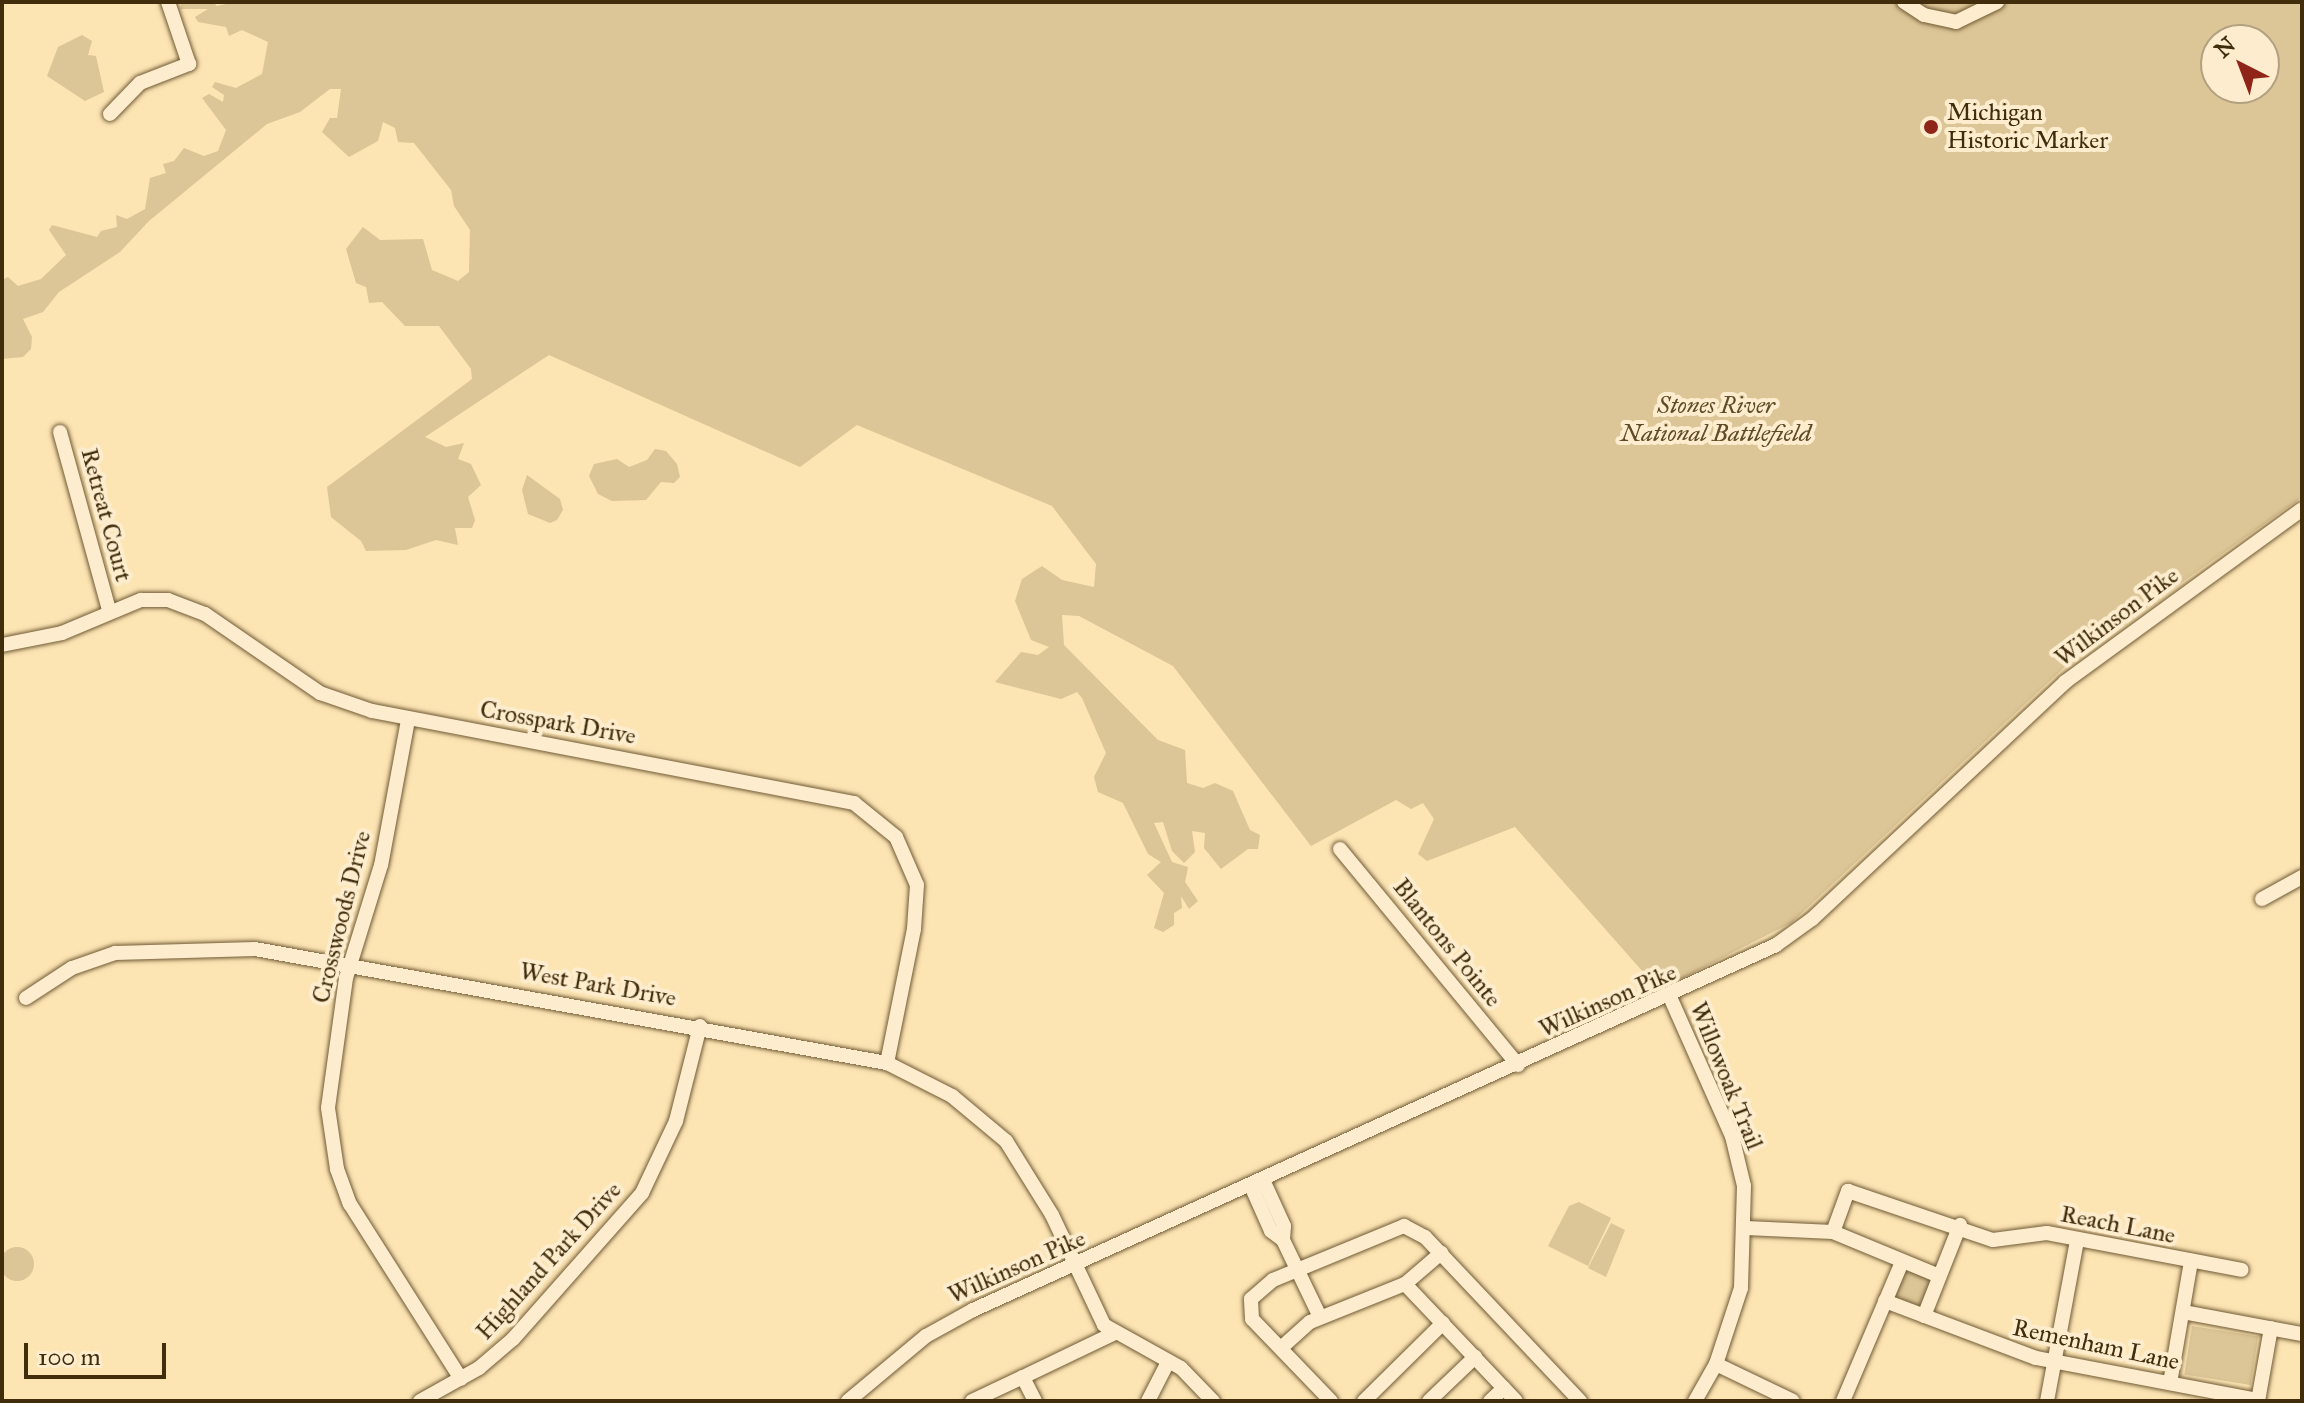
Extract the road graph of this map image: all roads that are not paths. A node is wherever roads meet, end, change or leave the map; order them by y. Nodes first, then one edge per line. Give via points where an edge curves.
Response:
1 (168, 2) edge
2 (1904, 2) edge
3 (1997, 2) edge
4 (110, 114) dead end
5 (60, 432) dead end
6 (2302, 509) edge
7 (109, 610) junction
8 (2, 645) edge
9 (408, 720) junction
10 (1340, 849) dead end
11 (2302, 877) edge
12 (2262, 899) dead end
13 (349, 963) junction
14 (1670, 997) junction
15 (26, 998) dead end
16 (700, 1026) junction
17 (887, 1063) junction
18 (1518, 1065) junction
19 (1257, 1183) junction
20 (1960, 1225) junction
21 (1746, 1228) junction
22 (1833, 1232) junction
23 (2077, 1240) junction
24 (1441, 1253) junction
25 (2191, 1261) junction
26 (1902, 1262) junction
27 (1074, 1266) junction
28 (2242, 1270) dead end
29 (1298, 1271) junction
30 (1939, 1276) junction
31 (1405, 1284) junction
32 (1885, 1301) junction
33 (2183, 1312) junction
34 (1924, 1316) junction
35 (1320, 1317) junction
36 (1443, 1323) junction
37 (2271, 1328) junction
38 (1115, 1333) junction
39 (2302, 1334) edge
40 (1281, 1348) junction
41 (1475, 1357) junction
42 (1168, 1362) junction
43 (2055, 1362) junction
44 (1716, 1364) junction
45 (1023, 1377) junction
46 (461, 1379) junction
47 (2170, 1383) junction
48 (1504, 1388) junction
49 (2258, 1400) edge
50 (420, 1401) edge
51 (848, 1401) edge
52 (972, 1401) edge
53 (1035, 1401) edge
54 (1148, 1401) edge
55 (1213, 1401) edge
56 (1331, 1401) edge
57 (1364, 1401) edge
58 (1429, 1401) edge
59 (1490, 1401) edge
60 (1516, 1401) edge
61 (1580, 1401) edge
62 (1695, 1401) edge
63 (1793, 1401) edge
64 (1843, 1401) edge
65 (2047, 1401) edge

1 - 4 street via 189,64 140,83
2 - 3 street via 1924,15 1956,22
5 - 7 street, Retreat Court
6 - 14 street, Wilkinson Pike via 2065,682 1801,928 1762,954
7 - 8 street, Crosspark Drive via 62,633
7 - 9 street, Crosspark Drive via 141,600 189,606 320,693
9 - 13 street, Crosswoods Drive via 381,865
9 - 17 street, Crosspark Drive via 842,798 876,816 902,846 917,885 914,929
10 - 18 street, Blantons Pointe
11 - 12 street
13 - 15 street, West Park Drive via 255,949 125,952 72,968
13 - 16 street, West Park Drive
13 - 46 street, Crosswoods Drive via 328,1108 337,1169 367,1236
14 - 18 street, Wilkinson Pike
14 - 21 street, Willowoak Trail via 1732,1136 1744,1186
16 - 17 street, West Park Drive
16 - 46 street, Highland Park Drive via 676,1121 642,1193 525,1327
17 - 27 street, West Park Drive via 952,1096 1006,1141 1037,1187
18 - 19 street, Wilkinson Pike
19 - 27 street, Wilkinson Pike
19 - 29 street via 1284,1226 1283,1240
20 - 22 street, Reach Lane via 1913,1215 1848,1191
20 - 23 street, Reach Lane via 1993,1240 2036,1232
20 - 30 street
21 - 22 street
21 - 44 street, Willowoak Trail via 1741,1288
22 - 26 street
23 - 25 street, Reach Lane
23 - 43 street
24 - 29 street via 1417,1230 1404,1226
24 - 31 street
24 - 61 street
25 - 28 street, Reach Lane
25 - 33 street
26 - 30 street
26 - 32 street
27 - 38 street, West Park Drive via 1104,1325
27 - 51 street, Wilkinson Pike via 939,1328
29 - 35 street
29 - 40 street via 1264,1285 1249,1306 1252,1319
30 - 34 street
31 - 35 street
31 - 36 street
32 - 34 street, Remenham Lane
32 - 64 street
33 - 37 street
33 - 47 street
34 - 43 street, Remenham Lane via 1996,1346
35 - 40 street
36 - 41 street
36 - 57 street
37 - 39 street
37 - 49 street
38 - 42 street
38 - 45 street
40 - 56 street
41 - 48 street
41 - 58 street
42 - 54 street
42 - 55 street
43 - 47 street, Remenham Lane
43 - 65 street
44 - 62 street, Willowoak Trail
44 - 63 street
45 - 52 street
45 - 53 street
46 - 50 street, Highland Park Drive
47 - 49 street, Remenham Lane
48 - 59 street
48 - 60 street

